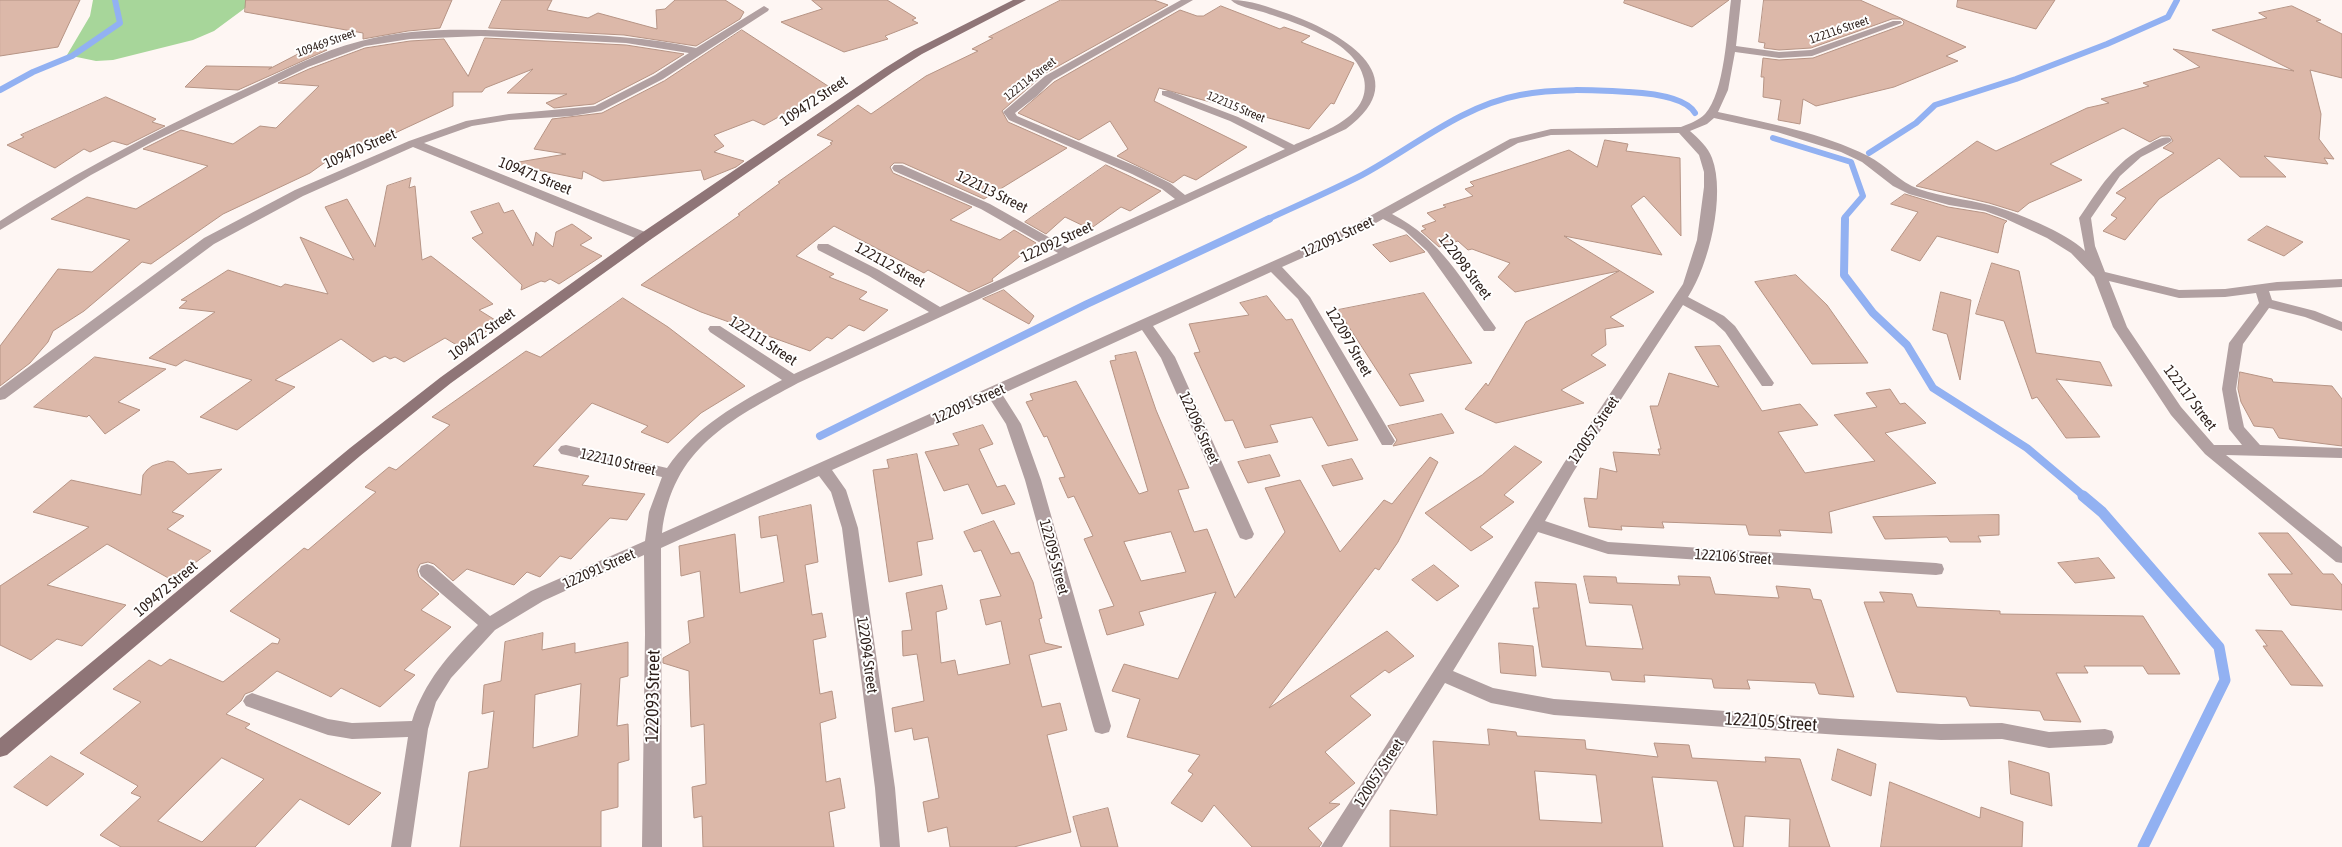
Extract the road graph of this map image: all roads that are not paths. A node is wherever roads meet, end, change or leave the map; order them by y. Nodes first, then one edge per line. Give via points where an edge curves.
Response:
1 (1021, 0) edge
2 (1188, 0) edge
3 (1236, 0) edge
4 (1736, 0) edge
5 (764, 9) dead end
6 (1896, 23) dead end
7 (1730, 48) junction
8 (698, 52) junction
9 (1166, 94) dead end
10 (1712, 114) junction
11 (1682, 130) junction
12 (2166, 140) dead end
13 (413, 143) junction
14 (1294, 149) junction
15 (898, 168) dead end
16 (1185, 201) junction
17 (1385, 215) junction
18 (0, 226) edge
19 (645, 237) junction
20 (823, 247) dead end
21 (1069, 254) junction
22 (1274, 267) junction
23 (2099, 274) junction
24 (2342, 283) edge
25 (2261, 288) junction
26 (1682, 299) junction
27 (2266, 303) junction
28 (941, 313) junction
29 (1145, 325) junction
30 (2342, 327) edge
31 (1489, 328) dead end
32 (715, 329) dead end
33 (793, 380) junction
34 (1767, 383) dead end
35 (994, 393) junction
36 (0, 395) edge
37 (1387, 441) dead end
38 (566, 450) dead end
39 (2210, 450) junction
40 (2256, 450) junction
41 (2342, 453) edge
42 (823, 470) junction
43 (671, 474) junction
44 (1534, 524) junction
45 (1246, 534) dead end
46 (652, 545) junction
47 (2342, 557) edge
48 (1936, 569) dead end
49 (427, 571) dead end
50 (489, 625) junction
51 (1442, 674) junction
52 (252, 701) dead end
53 (1102, 726) dead end
54 (419, 729) junction
55 (2105, 737) dead end
56 (0, 749) edge
57 (401, 847) edge
58 (652, 847) edge
59 (890, 847) edge
60 (1331, 847) edge

1 - 19 street, 109472 Street via 888,70
2 - 16 street, 122114 Street via 1049,78 1009,112 1013,118 1166,186
3 - 14 street, 122092 Street via 1318,29 1342,42 1361,58 1370,74 1370,92 1364,109 1342,127
4 - 7 street
5 - 8 street, 109470 Street
6 - 7 street, 122116 Street via 1812,54 1779,55
7 - 10 street via 1721,98
8 - 13 street, 109470 Street via 628,95 597,108 470,122
8 - 18 street, 109469 Street via 628,39 515,34 462,33 365,43 290,71 139,144
9 - 14 street, 122115 Street via 1234,119
10 - 11 street
10 - 23 street via 1780,129 1845,150 1866,159 1896,183 1913,191 2008,215 2076,250
11 - 17 street, 122091 Street via 1588,130 1533,134 1501,148
11 - 26 street, 120057 Street via 1707,157 1710,170 1698,266
12 - 23 street, 122117 Street via 2137,155 2116,173 2085,218 2089,246
13 - 19 street, 109471 Street
13 - 36 street, 109470 Street via 299,194 209,241
14 - 16 street, 122092 Street
15 - 21 street, 122113 Street via 1016,222
16 - 21 street, 122092 Street
17 - 22 street, 122091 Street
17 - 31 street, 122098 Street via 1408,227 1432,248
19 - 56 street, 109472 Street via 393,422
20 - 28 street, 122112 Street
21 - 28 street, 122092 Street
22 - 29 street, 122091 Street
22 - 37 street, 122097 Street via 1304,297
23 - 25 street via 2179,294
23 - 39 street, 122117 Street via 2120,327 2176,411
24 - 25 street
25 - 27 street
26 - 34 street via 1719,319 1730,329
26 - 44 street, 120057 Street
27 - 30 street via 2310,314
27 - 40 street via 2236,343 2228,389 2237,429
28 - 33 street, 122092 Street
29 - 35 street, 122091 Street
29 - 45 street, 122096 Street via 1168,357
32 - 33 street, 122111 Street
33 - 43 street, 122092 Street via 702,437
35 - 42 street, 122091 Street
35 - 53 street, 122095 Street via 1013,424 1033,480
38 - 43 street, 122110 Street
39 - 40 street, 122117 Street
39 - 47 street
40 - 41 street, 122117 Street
42 - 46 street, 122091 Street
42 - 59 street, 122094 Street via 838,490 850,528
43 - 46 street, 122092 Street via 658,508
44 - 48 street, 122106 Street via 1608,548
44 - 51 street, 120057 Street
46 - 50 street, 122091 Street via 537,596
46 - 58 street, 122093 Street
49 - 50 street
50 - 54 street, 122091 Street via 445,673 428,700
51 - 55 street, 122105 Street via 1491,695 1554,707 1941,732 1993,730 2049,740
51 - 60 street, 120057 Street
52 - 54 street via 328,727 352,731
54 - 57 street, 122091 Street

